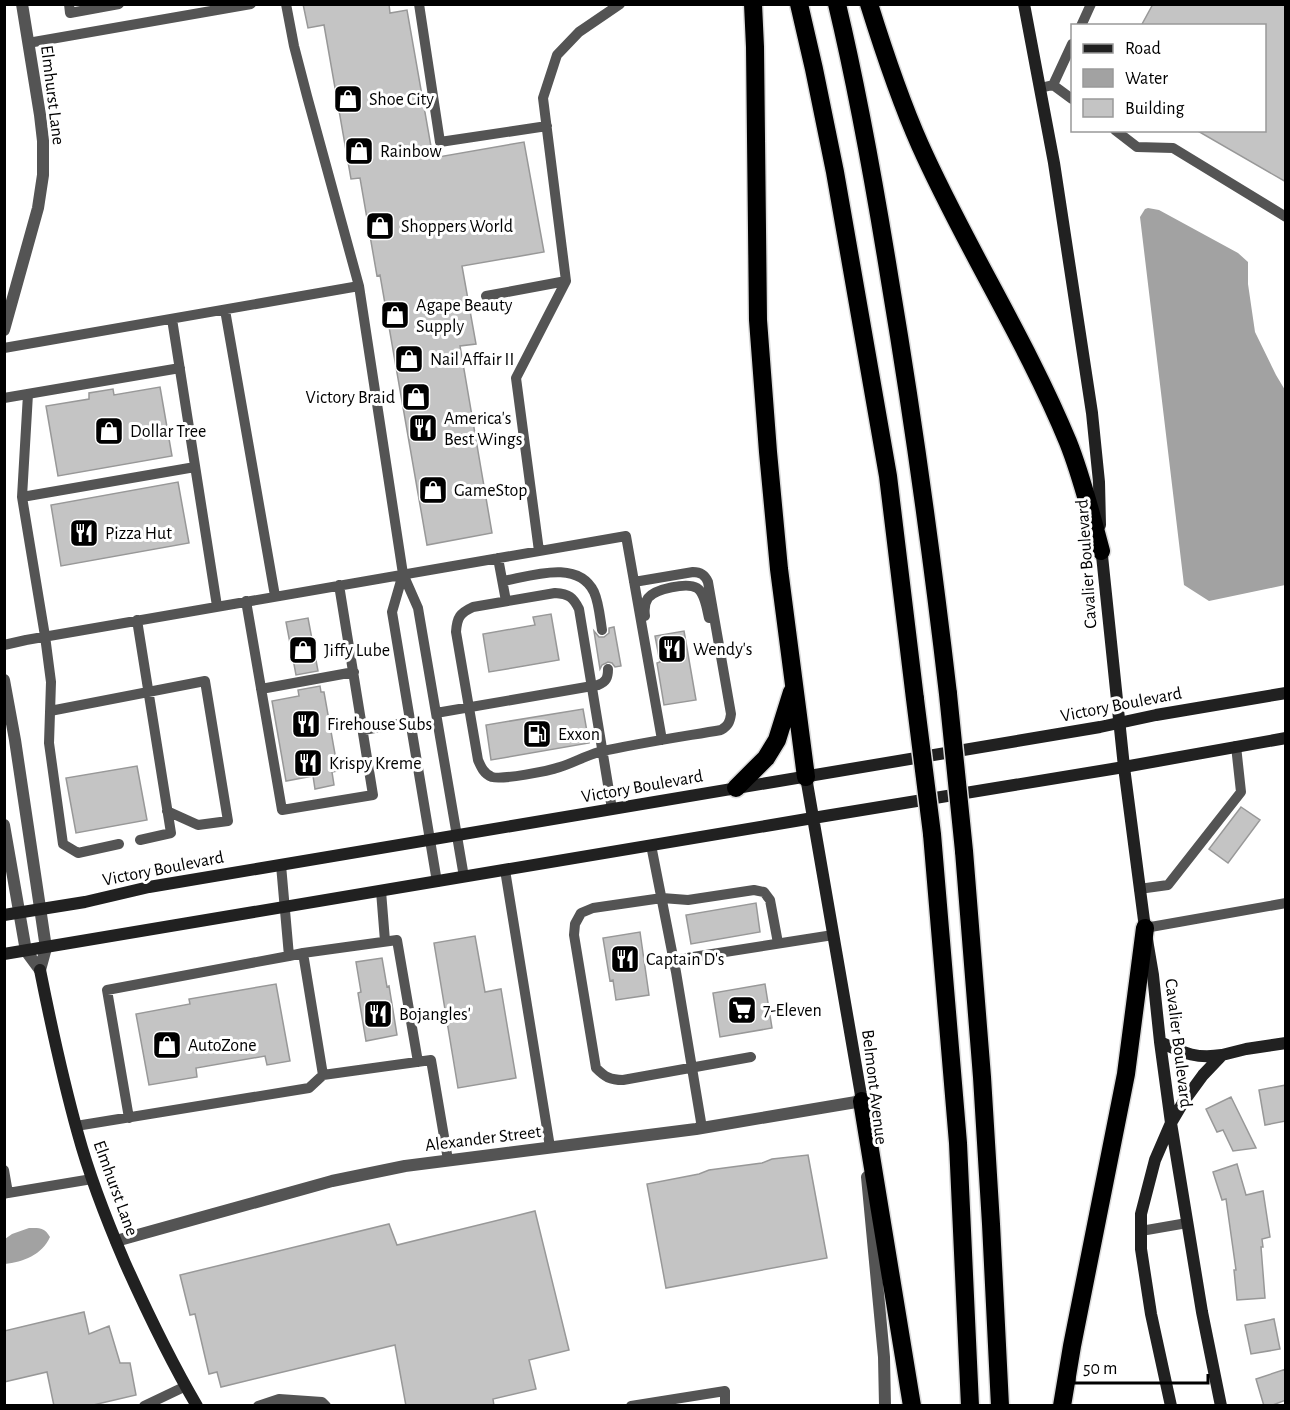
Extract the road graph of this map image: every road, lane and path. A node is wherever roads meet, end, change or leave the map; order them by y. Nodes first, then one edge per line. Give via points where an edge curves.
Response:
1 (21, 4) edge
2 (119, 4) edge
3 (251, 4) edge
4 (286, 4) edge
5 (419, 4) edge
6 (620, 4) edge
7 (753, 4) edge
8 (800, 4) edge
9 (837, 4) edge
10 (869, 4) edge
11 (1023, 4) edge
12 (1091, 4) edge
13 (70, 9) edge
14 (1082, 24) edge
15 (28, 43) junction
16 (1071, 46) edge
17 (1053, 85) junction
18 (1040, 88) junction
19 (1071, 98) edge
20 (547, 126) junction
21 (1118, 132) edge
22 (1286, 217) edge
23 (566, 281) junction
24 (359, 286) junction
25 (486, 296) dead end
26 (225, 310) junction
27 (7, 311) edge
28 (172, 319) junction
29 (4, 330) edge
30 (4, 348) edge
31 (180, 368) junction
32 (28, 394) junction
33 (4, 398) edge
34 (195, 468) junction
35 (22, 497) junction
36 (539, 551) junction
37 (1101, 551) junction
38 (498, 558) junction
39 (403, 574) junction
40 (502, 581) junction
41 (634, 582) junction
42 (339, 585) junction
43 (275, 596) junction
44 (507, 601) junction
45 (246, 602) junction
46 (217, 606) junction
47 (137, 620) junction
48 (602, 630) dead end
49 (45, 636) junction
50 (4, 645) edge
51 (721, 653) junction
52 (608, 669) dead end
53 (354, 672) junction
54 (4, 680) edge
55 (794, 684) junction
56 (592, 686) junction
57 (261, 689) junction
58 (148, 691) junction
59 (1286, 693) edge
60 (655, 702) junction
61 (469, 707) junction
62 (50, 711) junction
63 (436, 713) junction
64 (410, 722) junction
65 (1119, 723) junction
66 (363, 730) junction
67 (1286, 738) edge
68 (662, 740) junction
69 (1236, 746) junction
70 (602, 752) junction
71 (1124, 767) junction
72 (806, 777) junction
73 (736, 788) junction
74 (612, 809) junction
75 (167, 811) junction
76 (813, 818) junction
77 (4, 825) edge
78 (458, 835) junction
79 (140, 840) dead end
80 (430, 840) junction
81 (119, 844) dead end
82 (651, 845) junction
83 (281, 865) junction
84 (505, 870) junction
85 (464, 877) junction
86 (437, 882) junction
87 (1139, 889) junction
88 (381, 891) junction
89 (662, 898) junction
90 (1286, 903) edge
91 (284, 907) junction
92 (39, 910) junction
93 (20, 912) junction
94 (4, 915) edge
95 (1145, 928) junction
96 (833, 934) junction
97 (385, 941) junction
98 (778, 943) junction
99 (46, 948) junction
100 (26, 951) junction
101 (303, 953) junction
102 (4, 954) edge
103 (289, 956) junction
104 (674, 960) junction
105 (40, 970) junction
106 (1160, 1042) junction
107 (1286, 1043) edge
108 (1222, 1055) junction
109 (751, 1057) dead end
110 (418, 1062) junction
111 (692, 1067) junction
112 (322, 1075) junction
113 (862, 1101) junction
114 (129, 1118) junction
115 (1171, 1123) junction
116 (76, 1126) junction
117 (702, 1128) junction
118 (550, 1147) junction
119 (448, 1160) junction
120 (4, 1170) edge
121 (92, 1179) junction
122 (6, 1194) edge
123 (1187, 1223) junction
124 (1141, 1231) junction
125 (116, 1241) junction
126 (186, 1386) junction
127 (144, 1406) edge
128 (197, 1406) edge
129 (258, 1406) edge
130 (326, 1406) edge
131 (631, 1406) edge
132 (725, 1406) edge
133 (885, 1406) edge
134 (912, 1406) edge
135 (970, 1406) edge
136 (1000, 1406) edge
137 (1062, 1406) edge
138 (1171, 1406) edge
139 (1221, 1406) edge

1 - 15 street, Elmhurst Lane
2 - 13 lane
3 - 15 lane
4 - 24 lane
5 - 20 lane via 440,142
6 - 20 lane via 579,32 557,55 543,98
7 - 55 highway via 758,320 779,569
8 - 135 highway, bridge via 835,172 888,476 933,834 958,1143
9 - 136 highway, bridge via 876,199 911,406 939,615 964,851 982,1077
10 - 37 highway via 894,82 920,145 1068,444
11 - 18 main road, Cavalier Boulevard
12 - 14 lane
15 - 27 street, Elmhurst Lane via 43,141 43,175 38,208
16 - 17 lane
17 - 18 lane
17 - 19 lane
18 - 37 main road, Cavalier Boulevard via 1092,413
20 - 23 lane
21 - 22 lane via 1137,147 1173,148
23 - 25 lane
23 - 36 lane via 516,378
24 - 26 lane
24 - 39 lane
26 - 28 lane
26 - 43 lane
27 - 29 street, Elmhurst Lane
28 - 30 lane
28 - 31 lane
31 - 32 lane
31 - 34 lane
32 - 33 lane
32 - 35 lane
34 - 35 lane
34 - 46 lane
35 - 49 lane
36 - 38 lane
36 - 41 lane via 626,536
37 - 65 main road, Cavalier Boulevard
38 - 39 lane
38 - 40 lane
39 - 42 lane
39 - 63 lane via 418,608
39 - 64 lane via 392,612
40 - 44 lane
40 - 48 lane via 554,572 577,575 594,591
41 - 51 lane via 693,572 706,576
41 - 60 lane
42 - 43 lane
42 - 53 lane
43 - 45 lane
44 - 56 lane via 555,593 575,600
44 - 61 lane via 473,607 457,621
45 - 46 lane
45 - 57 lane
46 - 47 lane
47 - 49 lane
47 - 58 lane
49 - 50 lane
49 - 62 lane
51 - 60 lane via 696,587 685,585 656,591 644,607 658,688
51 - 68 lane via 731,714 726,727
52 - 56 lane via 604,682
53 - 57 lane
53 - 66 lane
54 - 92 street, Elmhurst Lane
55 - 72 highway
55 - 73 highway via 777,740 766,758
56 - 61 lane
56 - 70 lane
57 - 66 lane via 282,810 373,795
58 - 62 lane
58 - 75 lane
58 - 75 lane via 205,681 228,821 198,825
59 - 65 main road, Victory Boulevard
60 - 68 lane
61 - 63 lane
61 - 70 lane via 478,760 491,777 559,768
62 - 81 lane via 49,743 63,844 78,853
63 - 78 lane
64 - 66 lane
64 - 80 lane
65 - 71 main road, Cavalier Boulevard
65 - 72 main road, Victory Boulevard
67 - 69 main road
68 - 70 lane
69 - 71 main road
69 - 87 lane via 1241,792 1168,885
70 - 74 lane
71 - 76 main road
71 - 87 main road, Cavalier Boulevard
72 - 73 main road, Victory Boulevard
72 - 76 main road, Belmont Avenue
73 - 74 main road, Victory Boulevard
74 - 78 main road, Victory Boulevard
75 - 79 lane via 171,833
76 - 82 main road
76 - 96 main road, Belmont Avenue
77 - 93 street, Elmhurst Lane
78 - 80 main road, Victory Boulevard
78 - 85 lane
80 - 83 main road, Victory Boulevard
80 - 86 lane
82 - 84 main road
82 - 89 lane
83 - 91 lane
83 - 92 main road, Victory Boulevard
84 - 85 main road
84 - 118 lane
85 - 86 main road
86 - 88 main road
87 - 95 main road, Cavalier Boulevard
88 - 91 main road
88 - 97 lane
89 - 98 lane via 688,900 754,890 764,892 770,900
89 - 104 lane
89 - 111 lane via 593,908 580,913 575,924 596,1068 611,1080 623,1080
90 - 95 lane
91 - 99 main road
91 - 103 lane
92 - 93 main road, Victory Boulevard
92 - 99 street, Elmhurst Lane
93 - 94 main road, Victory Boulevard
93 - 100 street, Elmhurst Lane
95 - 106 main road, Cavalier Boulevard
95 - 137 highway via 1126,1074
96 - 98 lane
96 - 113 main road, Belmont Avenue
97 - 101 lane
97 - 110 lane via 397,939
98 - 104 lane
99 - 100 main road
99 - 105 street, Elmhurst Lane
100 - 102 main road
100 - 105 street, Elmhurst Lane
101 - 103 lane
101 - 112 lane
103 - 114 lane via 107,990
104 - 111 lane
105 - 116 main road, Elmhurst Lane
106 - 108 main road via 1187,1054
106 - 115 main road, Cavalier Boulevard
107 - 108 main road
108 - 115 main road via 1203,1075
109 - 111 lane
110 - 112 lane
110 - 119 lane via 431,1060
111 - 117 lane
112 - 114 lane via 309,1088
113 - 117 street, Alexander Street
113 - 133 street, Belmont Avenue
113 - 134 highway
114 - 116 lane
115 - 123 main road, Cavalier Boulevard
115 - 124 main road, Cavalier Boulevard via 1155,1160
116 - 121 main road, Elmhurst Lane
117 - 118 street, Alexander Street
118 - 119 street, Alexander Street
119 - 125 street, Alexander Street via 332,1181
120 - 122 lane
121 - 122 lane
121 - 125 main road, Elmhurst Lane
123 - 124 lane
123 - 139 main road, Cavalier Boulevard
124 - 138 main road, Cavalier Boulevard via 1140,1249 1151,1314
125 - 126 main road, Elmhurst Lane
126 - 127 lane
126 - 128 main road, Elmhurst Lane
129 - 130 lane via 279,1399 321,1402
131 - 132 lane via 725,1391

